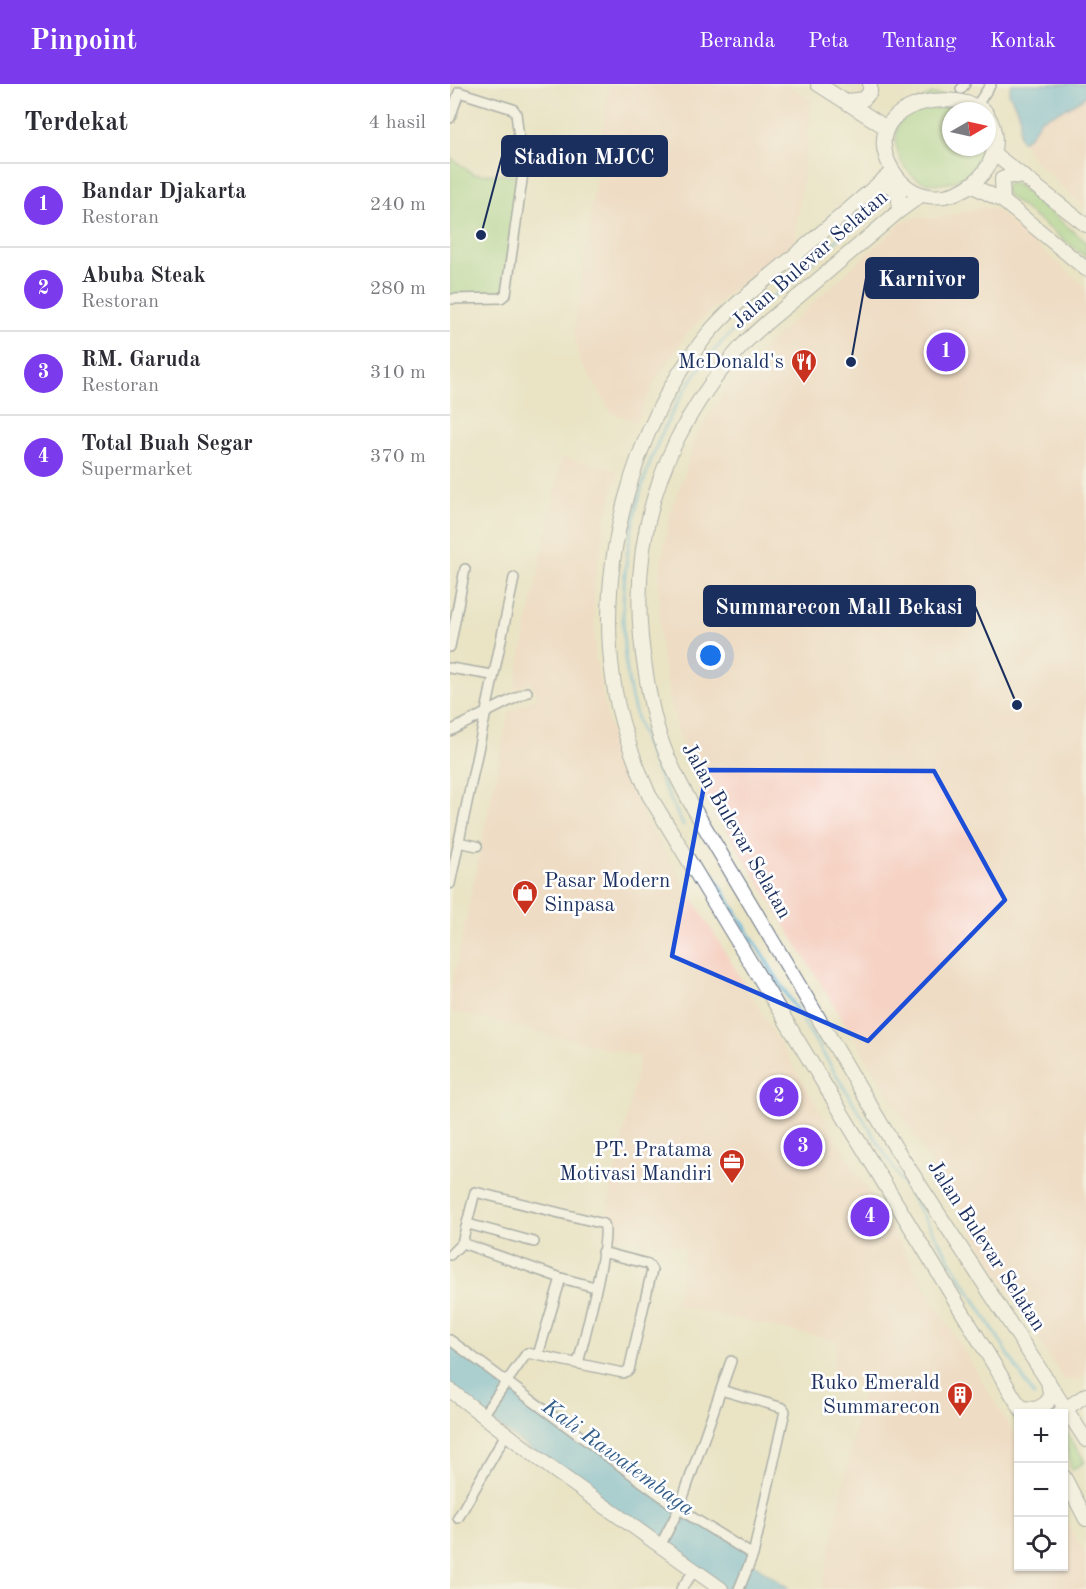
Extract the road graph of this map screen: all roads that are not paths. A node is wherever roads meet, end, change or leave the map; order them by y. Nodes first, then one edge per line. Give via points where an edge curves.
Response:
1 (818, 84) edge
2 (870, 84) edge
3 (991, 84) edge
4 (958, 87) edge
5 (916, 90) dead end
6 (848, 101) junction
7 (976, 102) edge
8 (986, 102) edge
9 (450, 118) edge
10 (885, 127) junction
11 (996, 155) edge
12 (992, 156) edge
13 (893, 171) junction
14 (1025, 177) junction
15 (971, 185) junction
16 (876, 186) junction
17 (921, 195) junction
18 (1003, 201) junction
19 (899, 211) junction
20 (1086, 225) edge
21 (1086, 269) edge
22 (450, 299) edge
23 (465, 569) dead end
24 (514, 578) dead end
25 (450, 647) edge
26 (450, 668) edge
27 (492, 675) junction
28 (527, 692) dead end
29 (483, 714) junction
30 (450, 731) edge
31 (456, 842) edge
32 (477, 846) dead end
33 (450, 884) edge
34 (468, 1224) junction
35 (534, 1242) dead end
36 (462, 1243) junction
37 (602, 1252) junction
38 (450, 1255) edge
39 (561, 1278) junction
40 (595, 1287) junction
41 (450, 1341) edge
42 (538, 1355) junction
43 (731, 1360) dead end
44 (578, 1364) junction
45 (1047, 1378) junction
46 (504, 1386) junction
47 (721, 1390) junction
48 (450, 1392) edge
49 (1083, 1397) edge
50 (1015, 1400) junction
51 (1021, 1409) edge
52 (1062, 1409) edge
53 (1064, 1409) edge
54 (485, 1412) junction
55 (1068, 1417) edge
56 (1086, 1422) edge
57 (506, 1434) junction
58 (1085, 1437) edge
59 (1068, 1485) edge
60 (677, 1513) junction
61 (458, 1518) dead end
62 (1086, 1519) edge
63 (662, 1542) junction
64 (752, 1559) junction
65 (694, 1570) junction
66 (681, 1589) edge
67 (721, 1589) edge
68 (739, 1589) edge

1 - 6 main road
2 - 6 main road via 864,99
3 - 8 street
4 - 7 main road
5 - 10 main road via 899,102
6 - 10 main road
9 - 22 street via 459,92 513,109 523,173 506,294 501,298
10 - 13 main road via 885,150
11 - 14 main road
12 - 15 main road via 985,171
13 - 16 main road, Jalan Bulevar Selatan
13 - 17 main road
14 - 18 main road via 1002,180
14 - 20 main road
15 - 17 main road via 948,196
15 - 18 main road
16 - 19 main road via 890,185 899,195
16 - 50 main road, Jalan Bulevar Selatan via 707,335 659,414 638,462 617,534 609,600 613,680 628,740 649,795
17 - 19 main road, Jalan Bulevar Selatan
18 - 21 main road
19 - 45 main road, Jalan Bulevar Selatan via 743,345 690,414 667,460 650,508 639,563 640,641 653,715 665,752 694,809 895,1147
23 - 25 street
24 - 27 street
26 - 27 street
27 - 29 street
28 - 29 street
29 - 30 street
29 - 31 street
31 - 32 street
31 - 33 street
34 - 35 street
34 - 36 street
34 - 37 street via 475,1192 604,1224
36 - 38 street
36 - 39 street
37 - 40 street
37 - 44 street via 648,1264 652,1270 629,1370 623,1373
39 - 40 street
39 - 42 street
40 - 44 street
41 - 46 street
42 - 44 street
42 - 46 street via 525,1354
43 - 47 street
45 - 50 main road via 1047,1403 1030,1410
45 - 52 main road, Jalan Bulevar Selatan
46 - 54 street
46 - 60 street
47 - 60 street
47 - 64 street via 785,1411
48 - 54 main road
49 - 53 main road
49 - 56 main road via 1081,1415
50 - 51 main road, Jalan Bulevar Selatan
54 - 57 main road
55 - 58 main road, Jalan Bulevar Selatan
57 - 61 street
57 - 63 main road
59 - 62 main road
60 - 63 street
60 - 64 street
63 - 65 main road
64 - 68 street
65 - 66 street
65 - 67 main road

